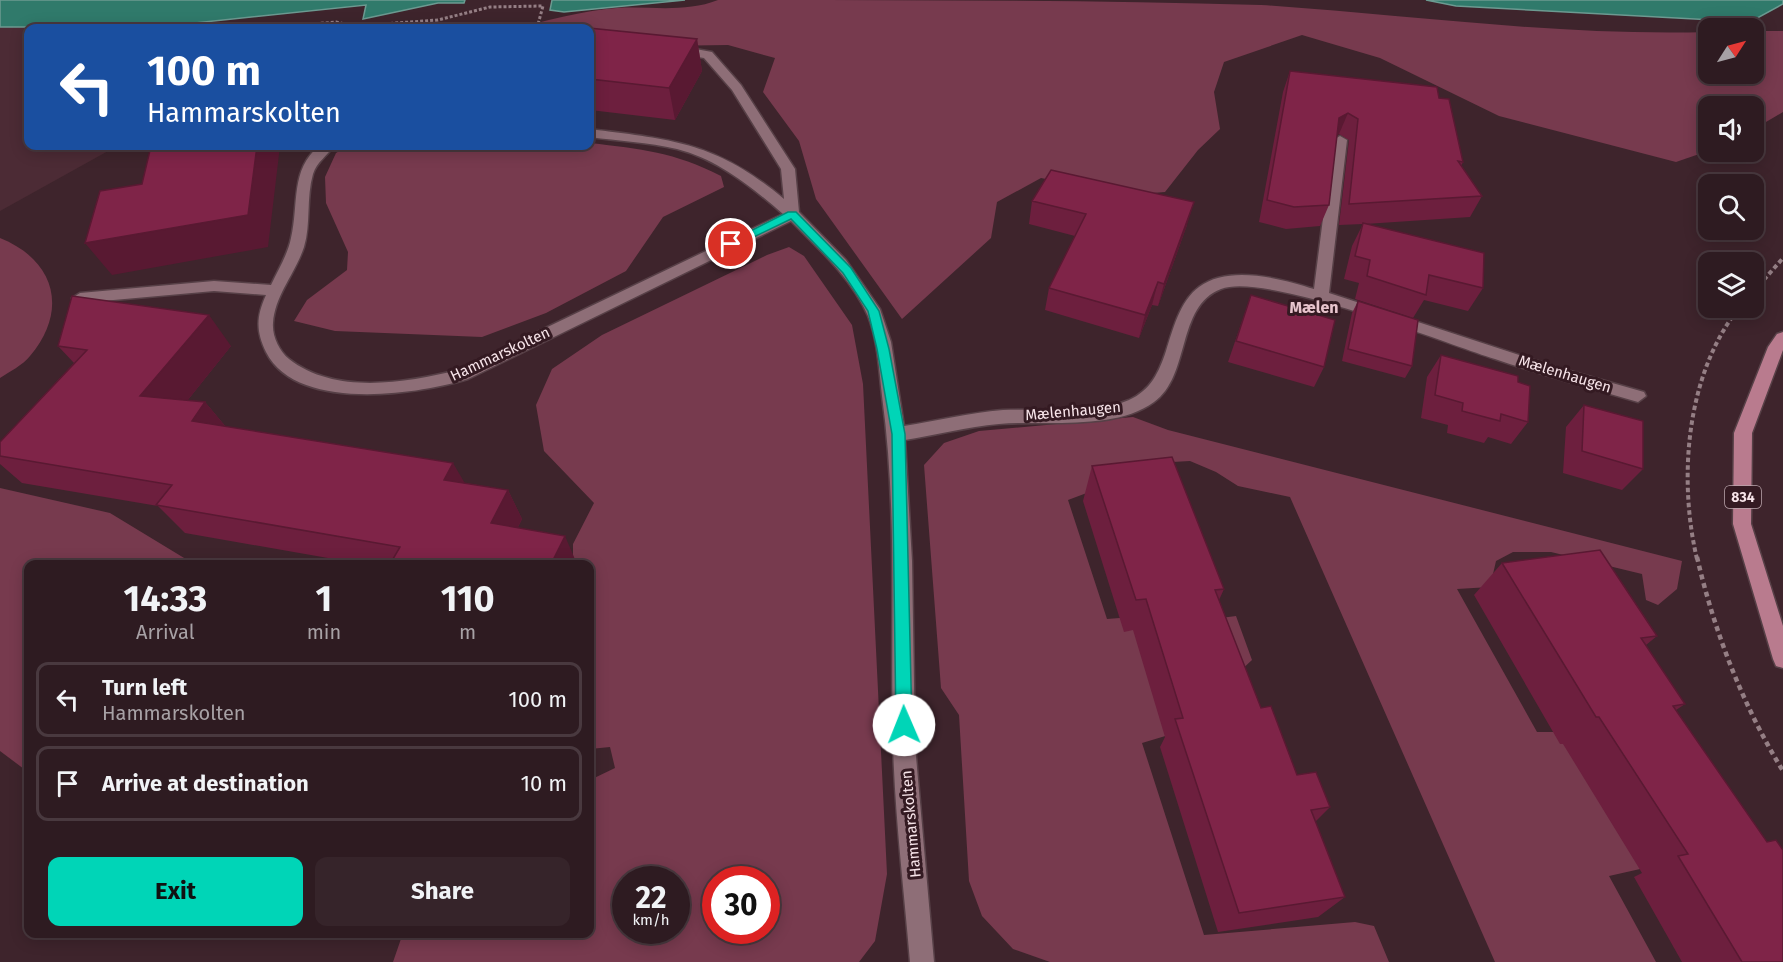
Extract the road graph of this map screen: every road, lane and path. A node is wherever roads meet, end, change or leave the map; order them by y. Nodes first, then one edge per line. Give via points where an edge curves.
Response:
1 (313, 24) edge
2 (345, 24) edge
3 (382, 24) edge
4 (538, 24) edge
5 (690, 51) edge
6 (594, 134) edge
7 (1340, 140) edge
8 (320, 150) edge
9 (792, 214) junction
10 (1783, 258) edge
11 (1764, 280) edge
12 (277, 291) junction
13 (1321, 296) junction
14 (80, 298) edge
15 (1783, 338) edge
16 (1638, 396) dead end
17 (898, 434) junction
18 (1783, 660) edge
19 (922, 962) edge

1 - 2 path
3 - 4 path via 438,20 490,6 543,6
5 - 9 street via 708,56 738,88 788,169
6 - 9 street, Hammarskolten via 694,150 725,163
7 - 13 street
8 - 12 street, Hammarskolten via 304,175 299,239
9 - 12 street, Hammarskolten via 462,375 427,385 350,387 319,383 293,372 278,357 266,335 267,311
9 - 17 street, Hammarskolten via 847,270 873,311
10 - 11 path
12 - 14 street via 214,286
13 - 16 street, Mælenhaugen
13 - 17 street, Mælenhaugen via 1237,281 1204,290 1194,302 1160,384 1151,396 1136,405 1106,411 999,418
15 - 18 main road, 834 via 1743,433 1742,524
17 - 19 street, Hammarskolten via 904,748

